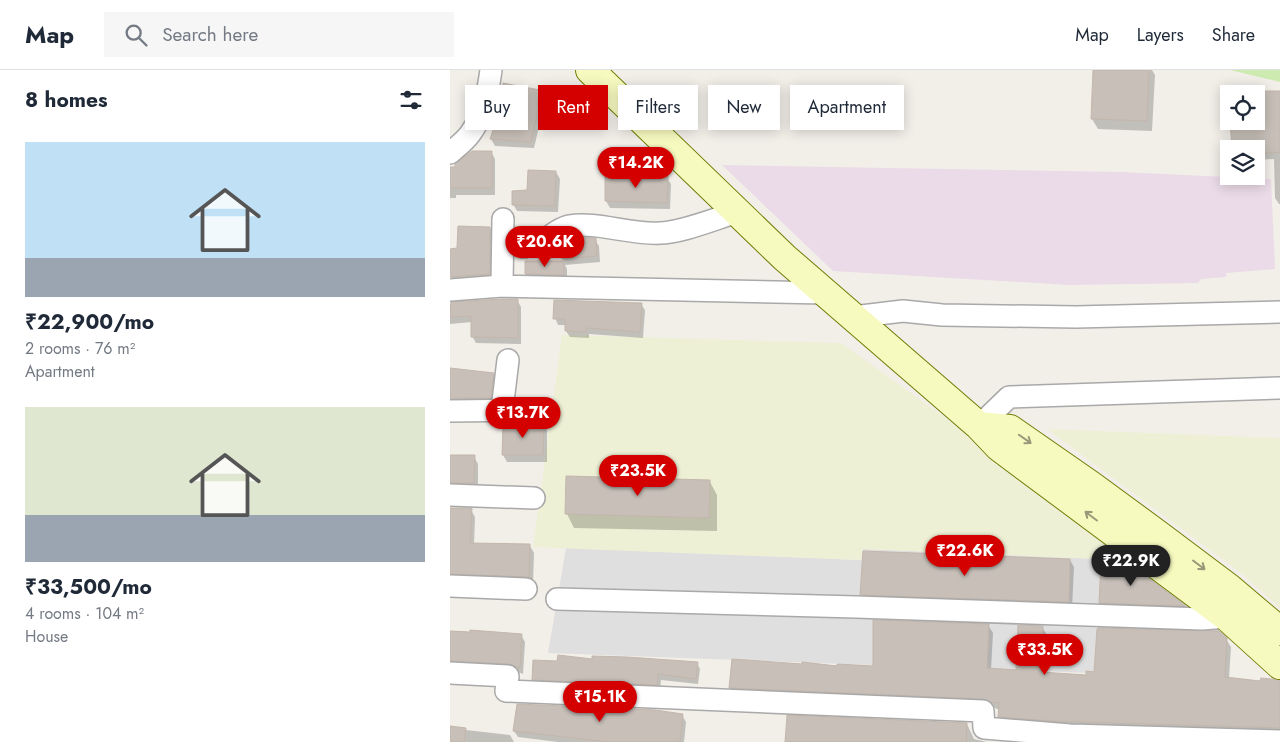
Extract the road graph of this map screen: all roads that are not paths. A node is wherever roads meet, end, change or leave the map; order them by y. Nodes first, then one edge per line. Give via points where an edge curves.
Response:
1 (490, 70) edge
2 (590, 70) edge
3 (450, 153) edge
4 (738, 212) junction
5 (503, 219) dead end
6 (546, 239) dead end
7 (502, 286) junction
8 (450, 290) edge
9 (825, 293) junction
10 (1280, 312) edge
11 (853, 317) junction
12 (508, 360) dead end
13 (1280, 388) edge
14 (502, 410) junction
15 (545, 410) dead end
16 (450, 411) edge
17 (979, 426) junction
18 (450, 495) edge
19 (534, 498) dead end
20 (450, 586) edge
21 (526, 589) dead end
22 (558, 599) dead end
23 (1235, 608) junction
24 (1280, 630) edge
25 (1280, 665) edge
26 (450, 673) edge
27 (1280, 741) edge

1 - 3 street via 481,115 470,134
2 - 4 main road
4 - 6 street via 662,234 587,225 568,226
4 - 9 main road
5 - 7 street
7 - 8 street
7 - 9 street
9 - 11 main road
10 - 11 street via 1076,316 903,312
11 - 17 main road
12 - 14 street
13 - 17 street via 1009,397
14 - 15 street
14 - 16 street
17 - 23 main road via 1010,429 1100,491
18 - 19 street
20 - 21 street
22 - 23 street via 1202,619
23 - 24 main road
23 - 25 main road
26 - 27 street via 508,676 506,691 983,711 984,728 1070,735

